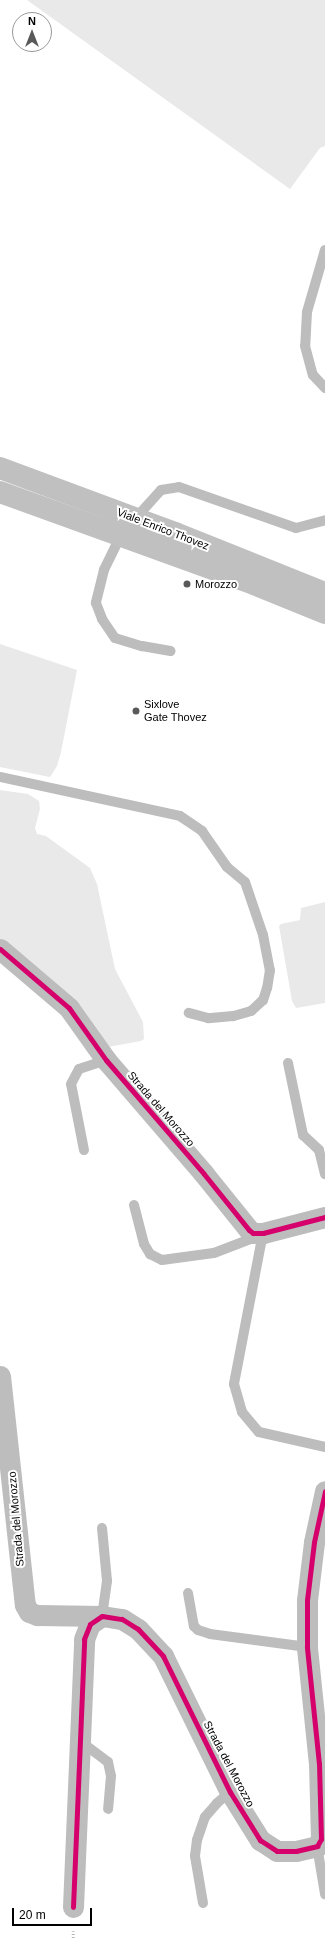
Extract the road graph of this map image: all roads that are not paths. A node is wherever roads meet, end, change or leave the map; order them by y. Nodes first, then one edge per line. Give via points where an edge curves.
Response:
1 (325, 250) edge
2 (325, 388) edge
3 (0, 468) edge
4 (0, 492) edge
5 (135, 518) junction
6 (325, 520) edge
7 (120, 535) junction
8 (325, 593) edge
9 (325, 614) edge
10 (171, 651) dead end
11 (0, 777) edge
12 (0, 949) edge
13 (189, 1013) dead end
14 (106, 1060) junction
15 (288, 1063) dead end
16 (84, 1150) dead end
17 (325, 1174) edge
18 (134, 1205) dead end
19 (325, 1216) edge
20 (263, 1233) junction
21 (0, 1376) edge
22 (325, 1447) edge
23 (325, 1491) edge
24 (102, 1528) dead end
25 (188, 1594) dead end
26 (102, 1616) junction
27 (307, 1646) junction
28 (80, 1741) junction
29 (230, 1792) junction
30 (108, 1809) dead end
31 (317, 1846) junction
32 (325, 1894) edge
33 (203, 1903) dead end
34 (74, 1907) dead end

1 - 2 lane via 307,312 305,346 313,375
3 - 5 street, Viale Enrico Thovez
4 - 7 street, Viale Enrico Thovez
5 - 6 lane via 161,490 179,487 296,528
5 - 7 lane
5 - 8 street, Viale Enrico Thovez
7 - 9 street, Viale Enrico Thovez
7 - 10 lane via 104,570 96,603 102,619 116,638
11 - 13 lane via 180,816 202,831 227,868 245,882 263,935 270,970 263,1000 251,1010 233,1016 208,1018
12 - 14 street, Strada del Morozzo via 69,1008
14 - 16 lane via 79,1069 71,1084
14 - 20 street, Strada del Morozzo via 249,1230 253,1233
15 - 17 lane via 304,1135 319,1150
18 - 20 lane via 144,1244 150,1254 162,1260 214,1252 238,1245
19 - 20 street
20 - 22 lane via 234,1384 242,1412 259,1432
21 - 26 street, Strada del Morozzo via 25,1605 29,1612 38,1615
23 - 27 street via 314,1542 307,1600
24 - 26 lane via 107,1582
25 - 27 lane via 194,1626 198,1630 210,1634
26 - 28 street via 90,1624 84,1639
26 - 29 street, Strada del Morozzo via 122,1619 138,1629 163,1656
27 - 31 street via 320,1795 321,1839
28 - 30 lane via 108,1762 111,1776
28 - 34 street
29 - 31 street, Strada del Morozzo via 260,1840 277,1851 296,1851
29 - 33 lane via 205,1817 197,1840 195,1856
31 - 32 lane

